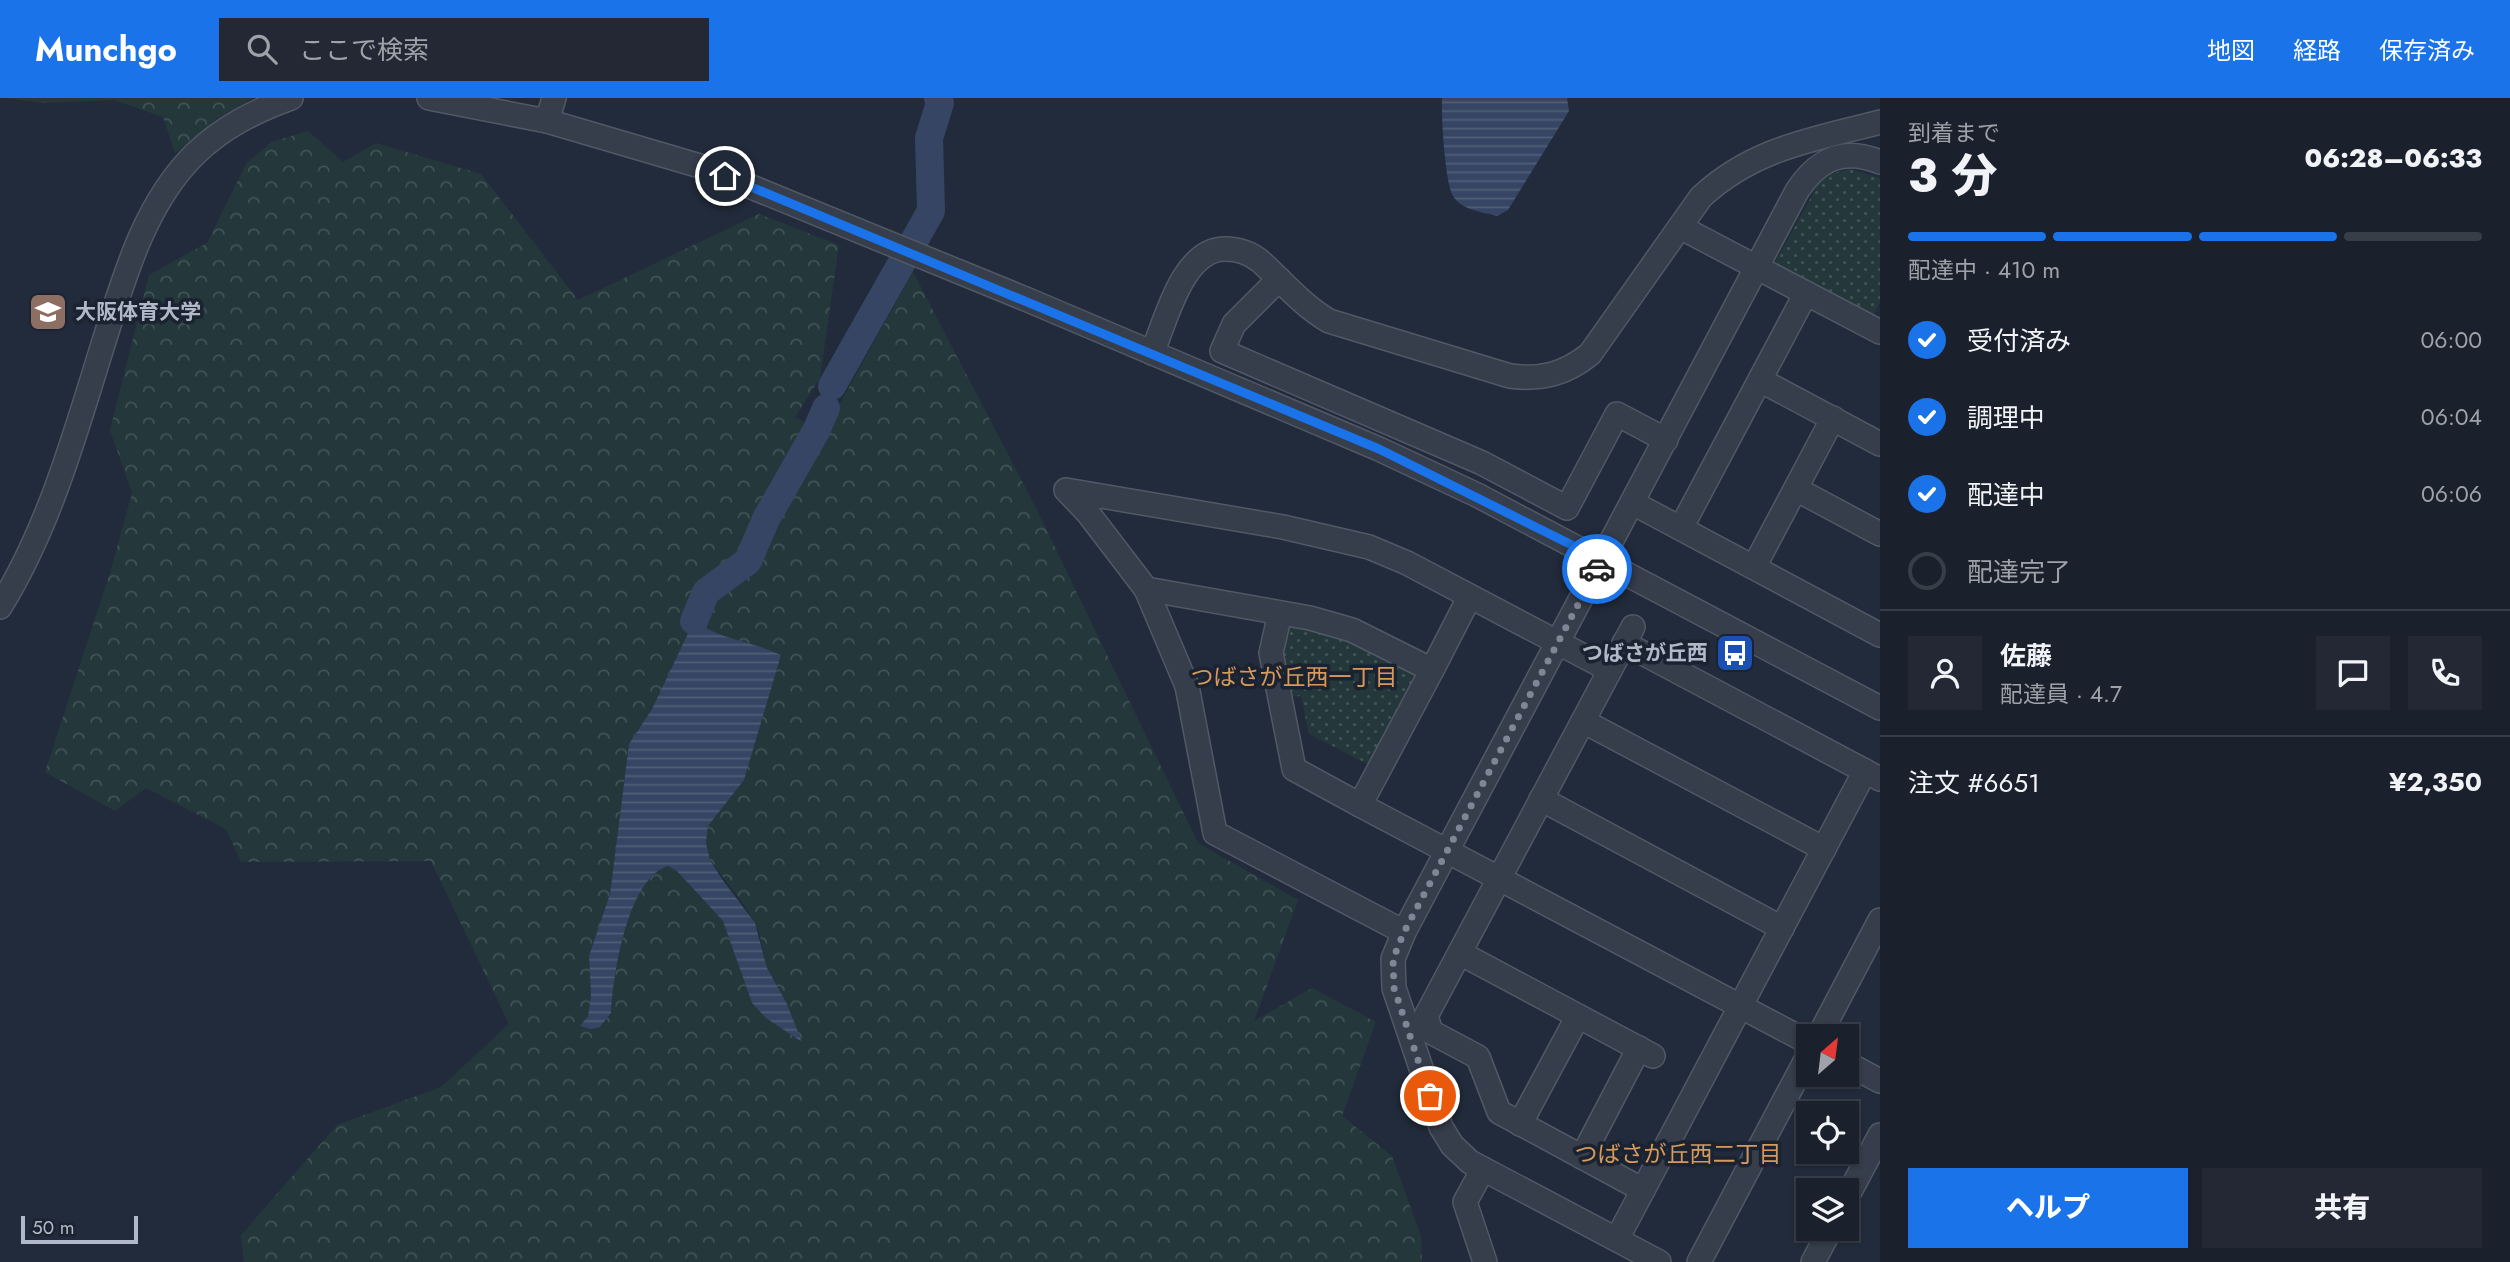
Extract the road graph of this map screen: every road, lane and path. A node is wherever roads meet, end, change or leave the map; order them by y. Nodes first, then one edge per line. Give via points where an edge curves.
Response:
1 (291, 98) edge
2 (429, 98) edge
3 (554, 98) edge
4 (547, 121) junction
5 (1880, 122) edge
6 (1880, 162) edge
7 (1680, 227) junction
8 (1757, 267) junction
9 (1279, 279) junction
10 (1806, 293) junction
11 (1878, 326) edge
12 (1152, 354) junction
13 (1760, 380) junction
14 (1833, 418) junction
15 (1666, 440) junction
16 (1880, 444) edge
17 (1796, 489) junction
18 (1633, 503) junction
19 (1681, 528) junction
20 (1880, 534) edge
21 (1602, 560) junction
22 (1754, 568) junction
23 (1146, 589) junction
24 (1470, 596) junction
25 (0, 607) edge
26 (1280, 613) junction
27 (1880, 635) edge
28 (1557, 643) junction
29 (1432, 670) junction
30 (1610, 670) junction
31 (1880, 708) edge
32 (1583, 722) junction
33 (1872, 775) edge
34 (1541, 799) junction
35 (1360, 805) junction
36 (1824, 849) junction
37 (1447, 851) junction
38 (1499, 879) junction
39 (1880, 921) edge
40 (1782, 928) junction
41 (1404, 932) junction
42 (1460, 953) junction
43 (1741, 1006) junction
44 (1578, 1016) junction
45 (1825, 1024) edge
46 (1796, 1036) edge
47 (1859, 1070) edge
48 (1796, 1079) edge
49 (1880, 1081) edge
50 (1520, 1124) junction
51 (1880, 1135) edge
52 (1582, 1157) junction
53 (1483, 1169) junction
54 (1857, 1178) edge
55 (1643, 1189) junction
56 (1617, 1240) junction
57 (1824, 1241) edge
58 (1485, 1262) edge
59 (1659, 1262) edge
60 (1699, 1262) edge
61 (1813, 1262) edge

1 - 25 street via 247,116 194,155 146,227 119,294 52,501
2 - 4 street
3 - 4 street
4 - 12 street via 700,166
5 - 7 street via 1772,150 1747,162 1701,197
6 - 8 street via 1844,155 1818,164 1797,191
7 - 8 street
7 - 9 street via 1590,354 1575,366 1533,379 1329,321 1307,308
8 - 10 street
8 - 15 street
9 - 12 street via 1246,252 1224,249 1206,253 1185,274
9 - 15 street via 1234,324 1222,351 1482,463 1567,508 1617,414
10 - 11 street
10 - 13 street
12 - 21 street via 1379,449
13 - 14 street
13 - 19 street
14 - 16 street
14 - 17 street
15 - 18 street
17 - 20 street
17 - 22 street
18 - 19 street
18 - 21 street
19 - 22 street
21 - 28 street
21 - 31 street
22 - 27 street
23 - 24 street via 1066,490 1283,527 1369,547
23 - 26 street
23 - 41 street via 1187,686 1215,834
24 - 28 street
24 - 29 street
26 - 29 street via 1352,630
26 - 35 street via 1271,653 1294,769
28 - 30 street
28 - 37 street
29 - 35 street
30 - 32 street
30 - 33 street via 1629,635
32 - 34 street
32 - 36 street
33 - 36 street
34 - 38 street
34 - 40 street
35 - 37 street
36 - 40 street
37 - 38 street
37 - 41 street
38 - 42 street
38 - 43 street
39 - 45 street
40 - 43 street
41 - 53 street via 1393,959 1394,988 1430,1096 1452,1146
42 - 44 street
42 - 50 street via 1426,1016 1431,1032 1478,1057 1499,1112
43 - 46 street
43 - 55 street
44 - 50 street
44 - 52 street via 1646,1052
47 - 49 street
48 - 60 street
50 - 52 street
51 - 54 street
52 - 55 street
53 - 56 street
53 - 58 street via 1465,1202
55 - 56 street
56 - 59 street
57 - 61 street

